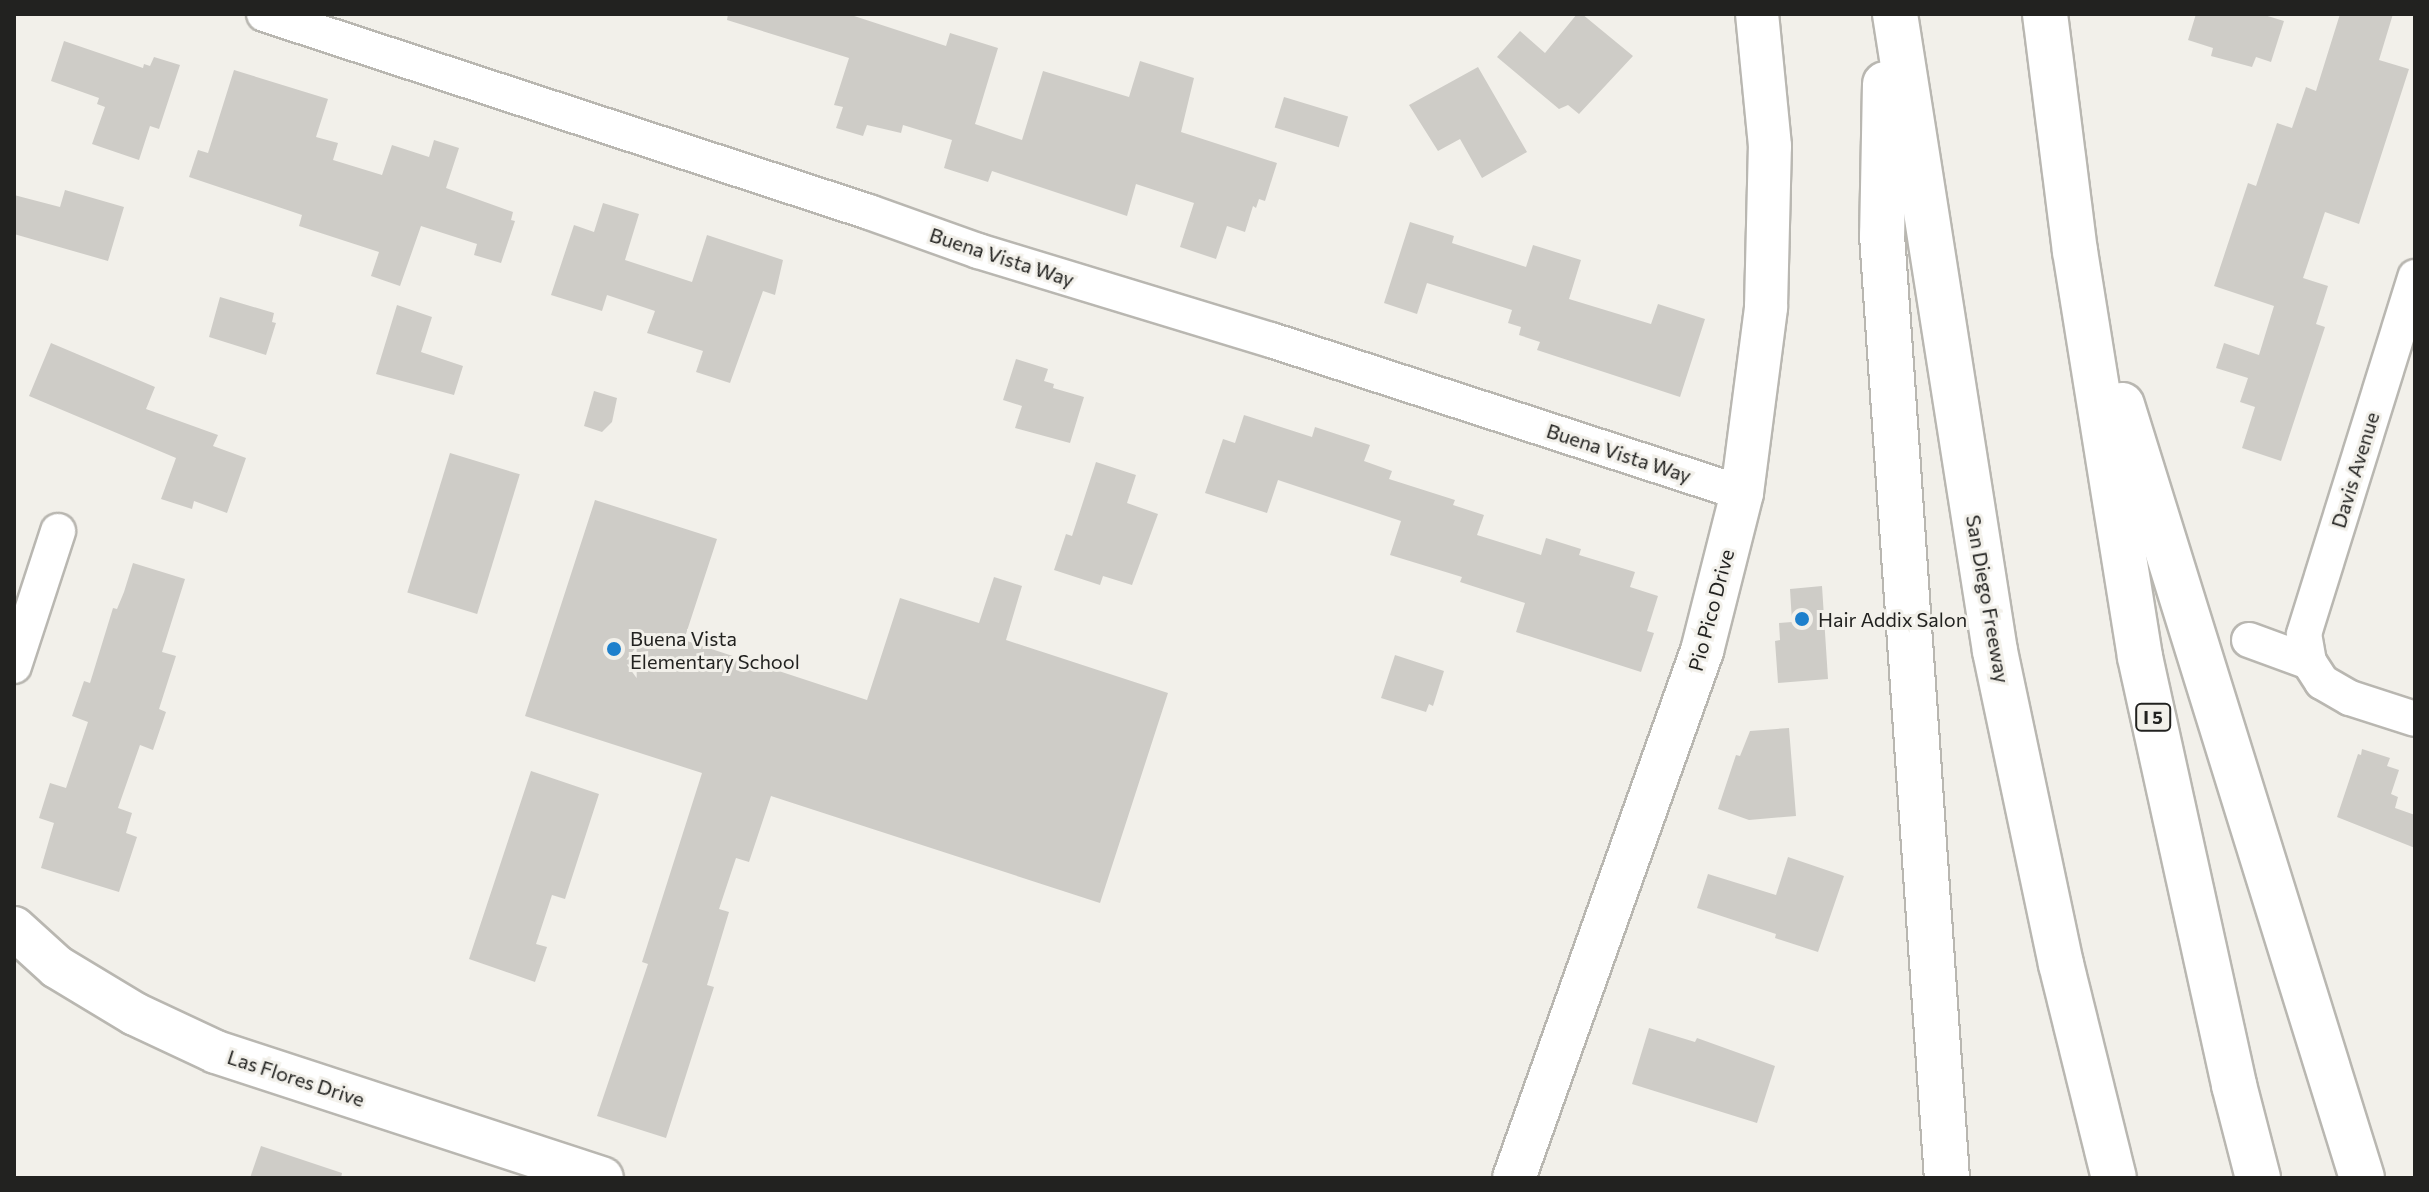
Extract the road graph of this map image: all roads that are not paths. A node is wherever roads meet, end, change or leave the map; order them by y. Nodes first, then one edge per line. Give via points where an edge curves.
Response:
1 (264, 14) edge
2 (1757, 14) edge
3 (1886, 14) edge
4 (1895, 14) edge
5 (2045, 14) edge
6 (2075, 251) junction
7 (2415, 277) edge
8 (1742, 493) junction
9 (58, 531) dead end
10 (2249, 640) dead end
11 (2309, 662) junction
12 (14, 666) edge
13 (2415, 719) edge
14 (14, 928) edge
15 (602, 1178) edge
16 (1514, 1178) edge
17 (1947, 1178) edge
18 (2114, 1178) edge
19 (2258, 1178) edge
20 (2362, 1178) edge

1 - 8 street, Buena Vista Way via 978,251
2 - 8 street, Pio Pico Drive via 1770,146 1766,307
3 - 17 highway via 1882,235
4 - 18 highway, San Diego Freeway via 1995,651 2061,964
5 - 6 highway, I 5
6 - 19 highway, I 5 via 2140,657
6 - 20 highway
7 - 11 street, Davis Avenue via 2304,634
8 - 16 street, Pio Pico Drive via 1702,651
9 - 12 street
10 - 11 street
11 - 13 street via 2322,682 2350,698
14 - 15 street, Las Flores Drive via 57,967 109,999 216,1052

